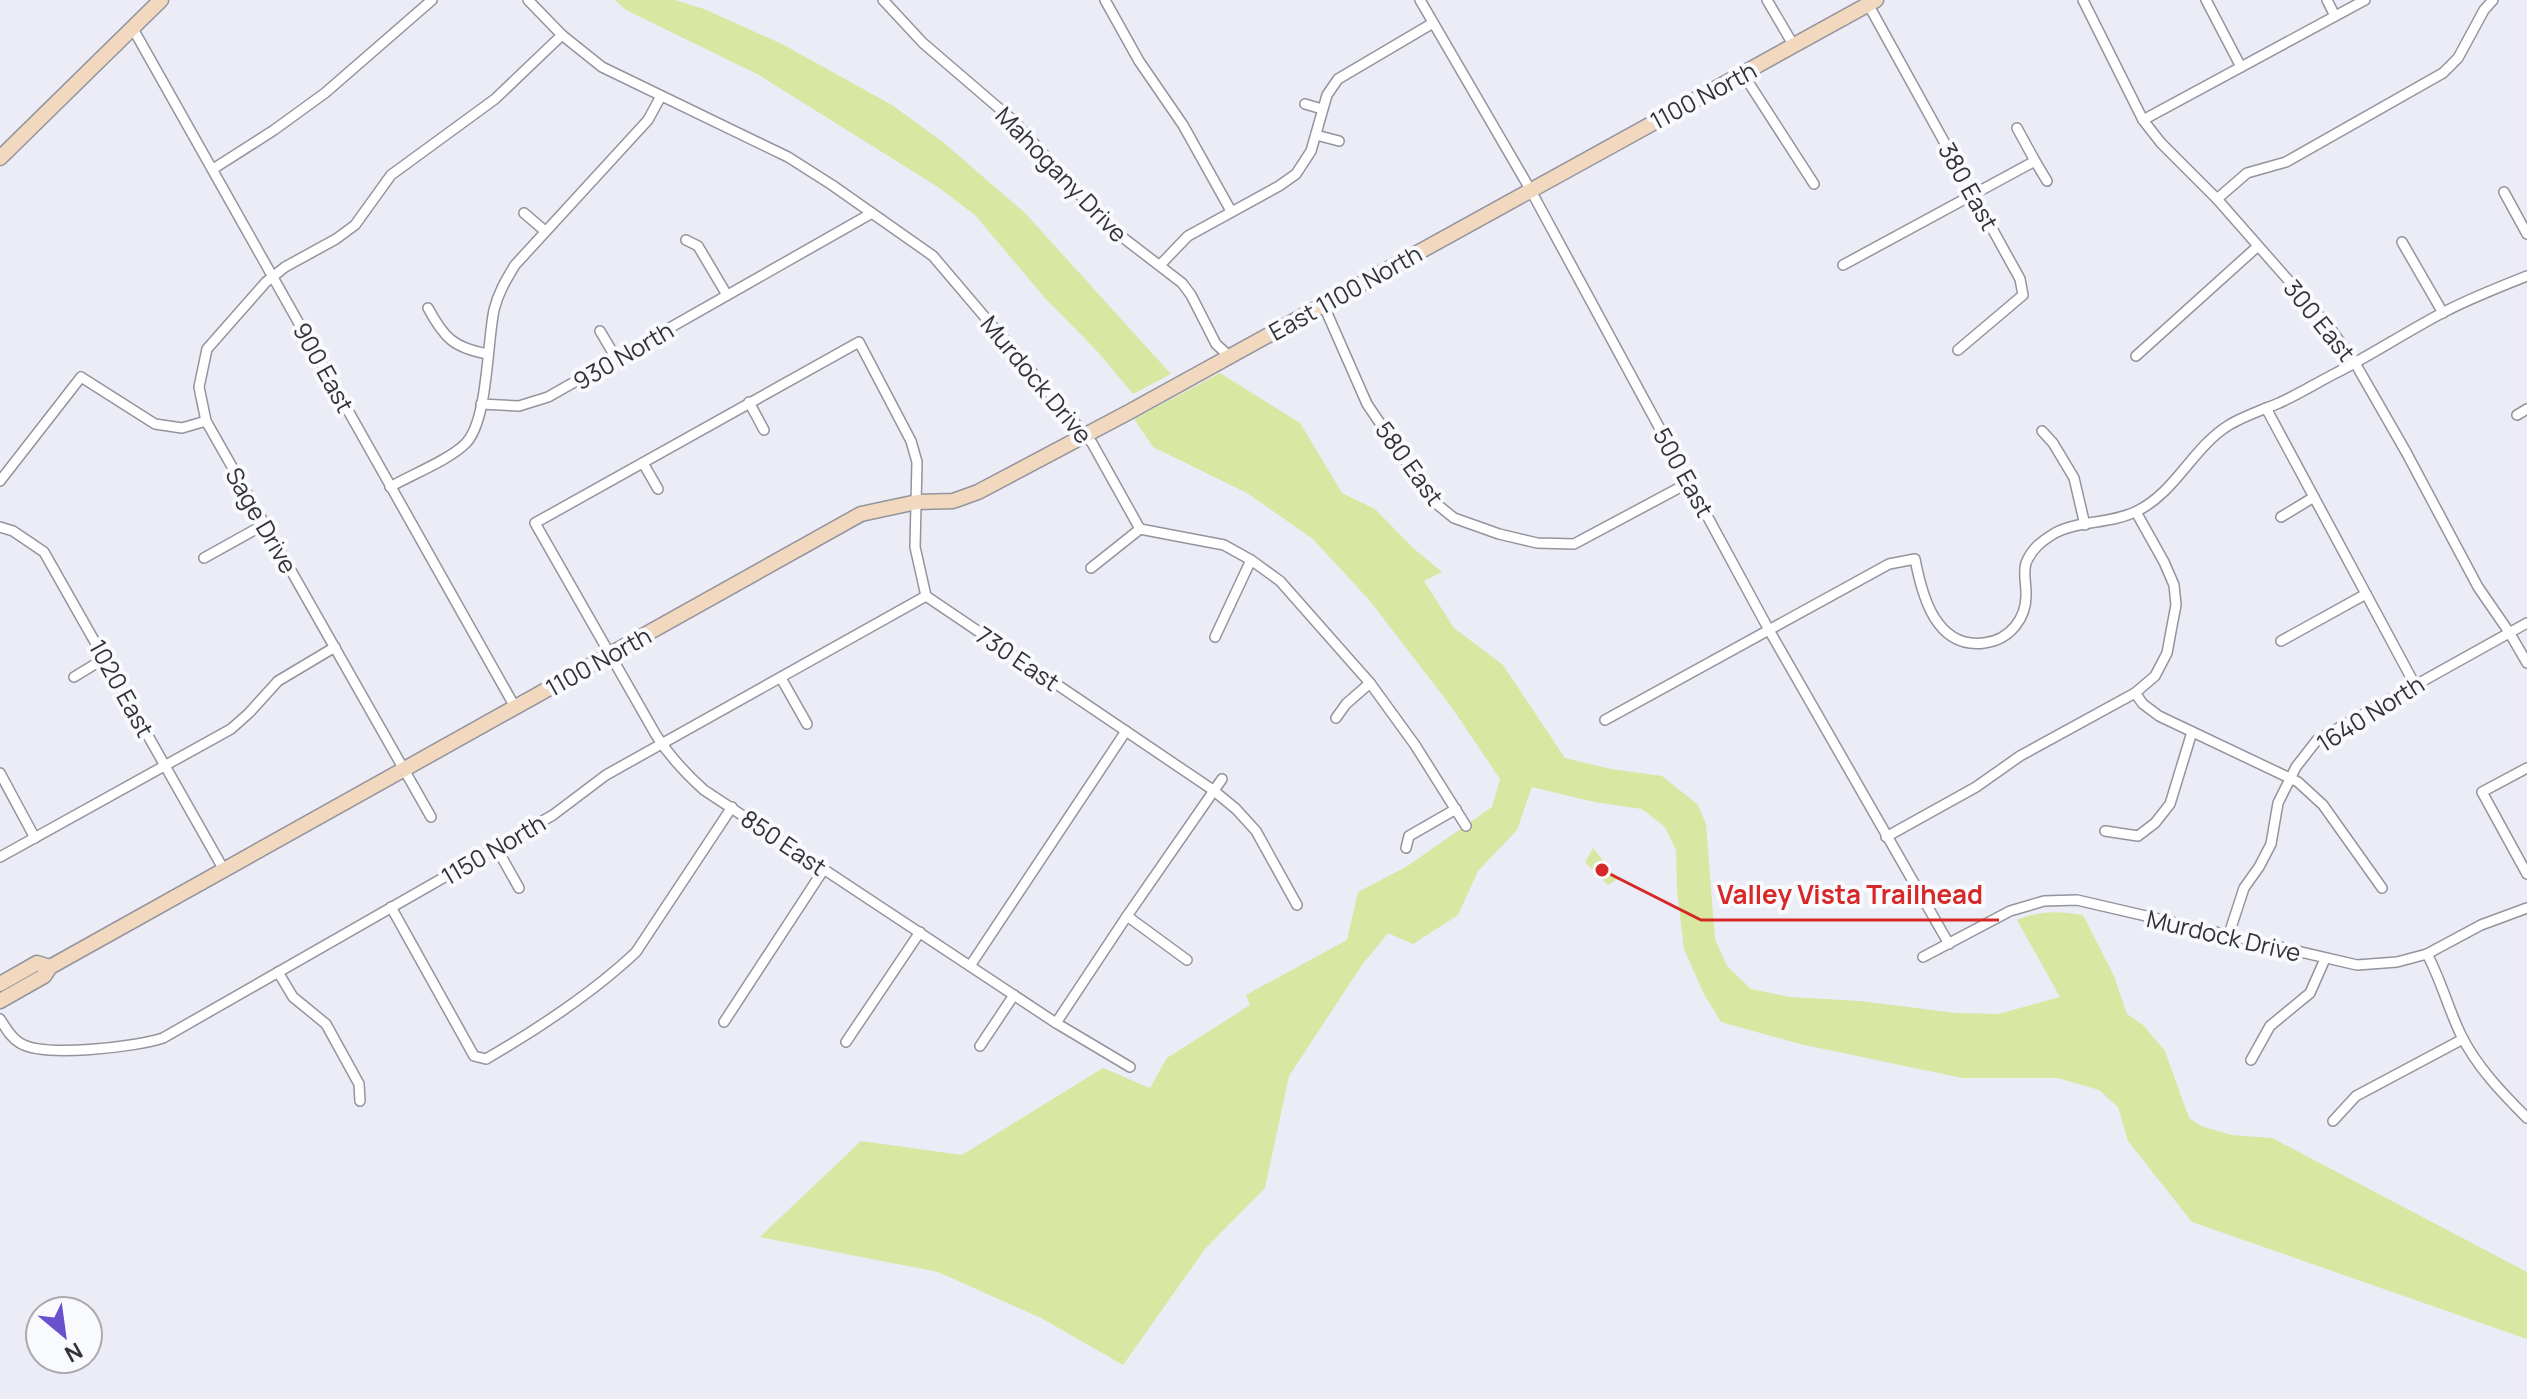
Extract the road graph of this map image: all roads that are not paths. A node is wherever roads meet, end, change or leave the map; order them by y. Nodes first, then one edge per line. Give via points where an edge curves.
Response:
1 (161, 0) edge
2 (432, 0) edge
3 (528, 0) edge
4 (883, 0) edge
5 (1105, 0) edge
6 (1420, 0) edge
7 (1767, 0) edge
8 (2083, 0) edge
9 (2206, 0) edge
10 (2327, 0) edge
11 (2365, 0) edge
12 (2493, 0) edge
13 (1872, 2) edge
14 (2335, 16) junction
15 (1433, 23) junction
16 (132, 27) junction
17 (562, 35) junction
18 (1794, 46) junction
19 (2241, 67) junction
20 (1743, 74) junction
21 (661, 96) junction
22 (1305, 104) dead end
23 (1322, 109) junction
24 (2143, 120) junction
25 (2017, 128) dead end
26 (1316, 135) junction
27 (1339, 141) dead end
28 (0, 158) edge
29 (2035, 161) junction
30 (213, 169) junction
31 (2047, 181) dead end
32 (1814, 184) dead end
33 (1530, 189) junction
34 (2504, 192) dead end
35 (1973, 195) junction
36 (2217, 199) junction
37 (1231, 211) junction
38 (524, 213) dead end
39 (872, 213) junction
40 (545, 231) junction
41 (2527, 234) edge
42 (686, 240) dead end
43 (2402, 242) dead end
44 (2258, 246) junction
45 (1160, 265) junction
46 (1843, 265) dead end
47 (273, 275) junction
48 (2527, 276) edge
49 (727, 295) junction
50 (1323, 304) junction
51 (428, 308) dead end
52 (2443, 313) junction
53 (600, 331) dead end
54 (1958, 350) dead end
55 (488, 354) junction
56 (1229, 356) junction
57 (2136, 356) dead end
58 (616, 358) junction
59 (2355, 363) junction
60 (1160, 394) joint
61 (749, 402) junction
62 (481, 404) junction
63 (2266, 408) junction
64 (2527, 409) edge
65 (2517, 415) dead end
66 (206, 421) junction
67 (764, 430) dead end
68 (2042, 431) dead end
69 (1084, 435) junction
70 (643, 463) junction
71 (0, 481) edge
72 (1690, 482) junction
73 (390, 487) junction
74 (658, 489) dead end
75 (2314, 497) junction
76 (917, 502) junction
77 (2136, 512) junction
78 (2281, 517) dead end
79 (265, 524) junction
80 (2085, 525) junction
81 (0, 527) edge
82 (1140, 529) junction
83 (204, 558) dead end
84 (1251, 560) junction
85 (1091, 568) dead end
86 (2366, 594) junction
87 (926, 596) junction
88 (2527, 623) edge
89 (1769, 630) junction
90 (2509, 632) junction
91 (1215, 637) dead end
92 (2281, 641) dead end
93 (335, 647) junction
94 (610, 654) junction
95 (105, 658) junction
96 (2527, 663) edge
97 (74, 677) dead end
98 (781, 678) junction
99 (1370, 683) junction
100 (2415, 685) junction
101 (2135, 693) junction
102 (515, 707) junction
103 (1336, 718) dead end
104 (1605, 720) dead end
105 (807, 724) dead end
106 (1126, 731) junction
107 (2192, 732) junction
108 (662, 744) junction
109 (166, 765) junction
110 (2527, 768) edge
111 (405, 769) junction
112 (0, 773) edge
113 (2292, 778) junction
114 (1222, 779) dead end
115 (1213, 790) junction
116 (732, 807) junction
117 (1456, 809) junction
118 (431, 817) dead end
119 (1466, 826) dead end
120 (2105, 831) dead end
121 (1886, 837) junction
122 (35, 838) junction
123 (496, 847) junction
124 (1406, 848) dead end
125 (0, 857) edge
126 (824, 869) junction
127 (224, 870) junction
128 (2527, 874) edge
129 (519, 888) dead end
130 (2382, 888) dead end
131 (1297, 905) dead end
132 (391, 907) junction
133 (2527, 908) edge
134 (1127, 916) junction
135 (920, 932) junction
136 (2228, 937) junction
137 (1949, 944) junction
138 (2427, 954) junction
139 (1923, 957) dead end
140 (2325, 959) junction
141 (1187, 960) dead end
142 (970, 966) junction
143 (50, 967) junction
144 (278, 972) junction
145 (0, 984) edge
146 (1014, 995) junction
147 (0, 1001) edge
148 (0, 1019) edge
149 (724, 1022) dead end
150 (1056, 1023) junction
151 (2463, 1039) junction
152 (846, 1042) dead end
153 (980, 1046) dead end
154 (2251, 1060) dead end
155 (1130, 1067) dead end
156 (360, 1101) dead end
157 (2527, 1118) edge
158 (2333, 1121) dead end

1 - 16 street
2 - 30 street via 325,93
3 - 17 street, Murdock Drive
4 - 45 street, Mahogany Drive via 923,43 1015,122 1096,213
5 - 37 street
6 - 15 street, 500 East
7 - 18 street
8 - 24 street, 300 East
9 - 19 street
10 - 14 street
11 - 14 street
12 - 36 street via 2443,73 2286,162 2247,173
13 - 18 street, 1100 North
13 - 35 street, 380 East
14 - 19 street
15 - 23 street via 1343,75
15 - 33 street, 500 East
16 - 28 street
16 - 30 street, 900 East
17 - 21 street, Murdock Drive via 602,67
17 - 47 street, Sage Drive via 495,99 391,175 355,225
18 - 20 street, 1100 North
19 - 24 street
20 - 32 street
20 - 33 street, 1100 North
21 - 39 street, Murdock Drive via 788,157
21 - 40 street via 648,120
22 - 23 street
23 - 26 street
24 - 36 street, 300 East
25 - 29 street
26 - 27 street
26 - 37 street via 1296,174
29 - 31 street
29 - 35 street
30 - 47 street, 900 East
33 - 50 street, East 1100 North
33 - 72 street, 500 East
34 - 41 street
35 - 46 street
35 - 54 street, 380 East via 2020,279 2023,295
36 - 44 street, 300 East
37 - 45 street via 1188,236
38 - 40 street
39 - 49 street, 930 North
39 - 69 street, Murdock Drive via 933,256
40 - 55 street via 500,290
42 - 49 street via 698,246
43 - 52 street
44 - 57 street
44 - 59 street, 300 East
45 - 56 street, Mahogany Drive via 1182,283 1216,344
47 - 66 street, Sage Drive via 207,349 199,387
47 - 73 street, 900 East
48 - 52 street
49 - 58 street, 930 North
50 - 56 street, East 1100 North
50 - 72 street, 580 East via 1367,404 1433,501 1454,518 1537,543 1574,544
51 - 55 street via 454,343
52 - 59 street
53 - 58 street
55 - 62 street
56 - 60 street, East 1100 North
58 - 62 street, 930 North via 536,402
59 - 63 street
59 - 90 street, 300 East via 2478,587
60 - 69 street, 1100 North
61 - 67 street
61 - 70 street
61 - 76 street via 859,342 911,441
62 - 73 street via 473,434 462,447
63 - 75 street
63 - 77 street via 2229,425 2204,445 2169,488
64 - 65 street
66 - 71 street via 182,428 155,424 81,377
66 - 79 street, Sage Drive
68 - 80 street via 2074,478
69 - 76 street, 1100 North via 978,492 953,501
69 - 82 street, Murdock Drive
70 - 74 street
70 - 94 street, 850 East via 535,523
72 - 89 street, 500 East
73 - 102 street, 900 East
75 - 78 street
75 - 86 street
76 - 87 street via 915,547
76 - 94 street, 1100 North via 861,514
77 - 80 street
77 - 101 street via 2174,585 2176,605 2167,653 2155,676
79 - 83 street
79 - 93 street, Sage Drive
80 - 89 street via 2038,543 2026,563 2026,606 2011,632 1997,640 1967,643 1933,619 1915,559 1889,564
81 - 95 street, 1020 East via 44,552
82 - 84 street via 1224,545
82 - 85 street
84 - 91 street
84 - 99 street via 1280,581
86 - 92 street
86 - 100 street
87 - 98 street, 1150 North
87 - 106 street, 730 East
88 - 90 street, 1640 North
89 - 104 street
89 - 121 street, 500 East
90 - 96 street, 300 East
90 - 100 street, 1640 North
93 - 109 street via 278,681 231,729
93 - 111 street, Sage Drive
94 - 102 street, 1100 North
94 - 108 street, 850 East
95 - 97 street
95 - 109 street, 1020 East
98 - 105 street
98 - 108 street, 1150 North
99 - 103 street
99 - 117 street
100 - 113 street, 1640 North via 2317,740
101 - 107 street via 2159,716
101 - 121 street
102 - 111 street, 1100 North
106 - 115 street, 730 East
106 - 142 street
107 - 113 street
107 - 120 street via 2170,804 2155,823 2138,836
108 - 116 street, 850 East via 684,773
108 - 123 street, 1150 North
109 - 122 street
109 - 127 street, 1020 East
110 - 128 street via 2482,792
111 - 118 street, Sage Drive
111 - 127 street, 1100 North
112 - 122 street
113 - 130 street via 2323,805
113 - 136 street, 1640 North via 2278,803 2271,844 2244,888
114 - 115 street
115 - 131 street, 730 East via 1256,831
115 - 134 street
116 - 126 street, 850 East
116 - 132 street via 636,952 486,1059 474,1056
117 - 119 street
117 - 124 street via 1409,836
121 - 137 street, 500 East
122 - 125 street
123 - 129 street
123 - 132 street, 1150 North
126 - 135 street, 850 East
126 - 149 street
127 - 143 street, 1100 North
132 - 144 street, 1150 North
133 - 138 street, Murdock Drive
134 - 141 street
134 - 150 street
135 - 142 street, 850 East
135 - 152 street
136 - 137 street, Murdock Drive via 2066,900 2010,911
136 - 140 street, Murdock Drive
137 - 139 street, Murdock Drive
138 - 140 street, Murdock Drive via 2357,965
138 - 151 street
140 - 154 street via 2310,993 2270,1026
142 - 146 street, 850 East
143 - 145 street, 1100 North via 37,963
143 - 147 street, 1100 North via 44,976
144 - 148 street, 1150 North via 143,1045 44,1051 20,1043
144 - 156 street via 293,997 326,1024 359,1084
146 - 150 street, 850 East
146 - 153 street
150 - 155 street, 850 East
151 - 157 street via 2491,1081
151 - 158 street via 2356,1096

